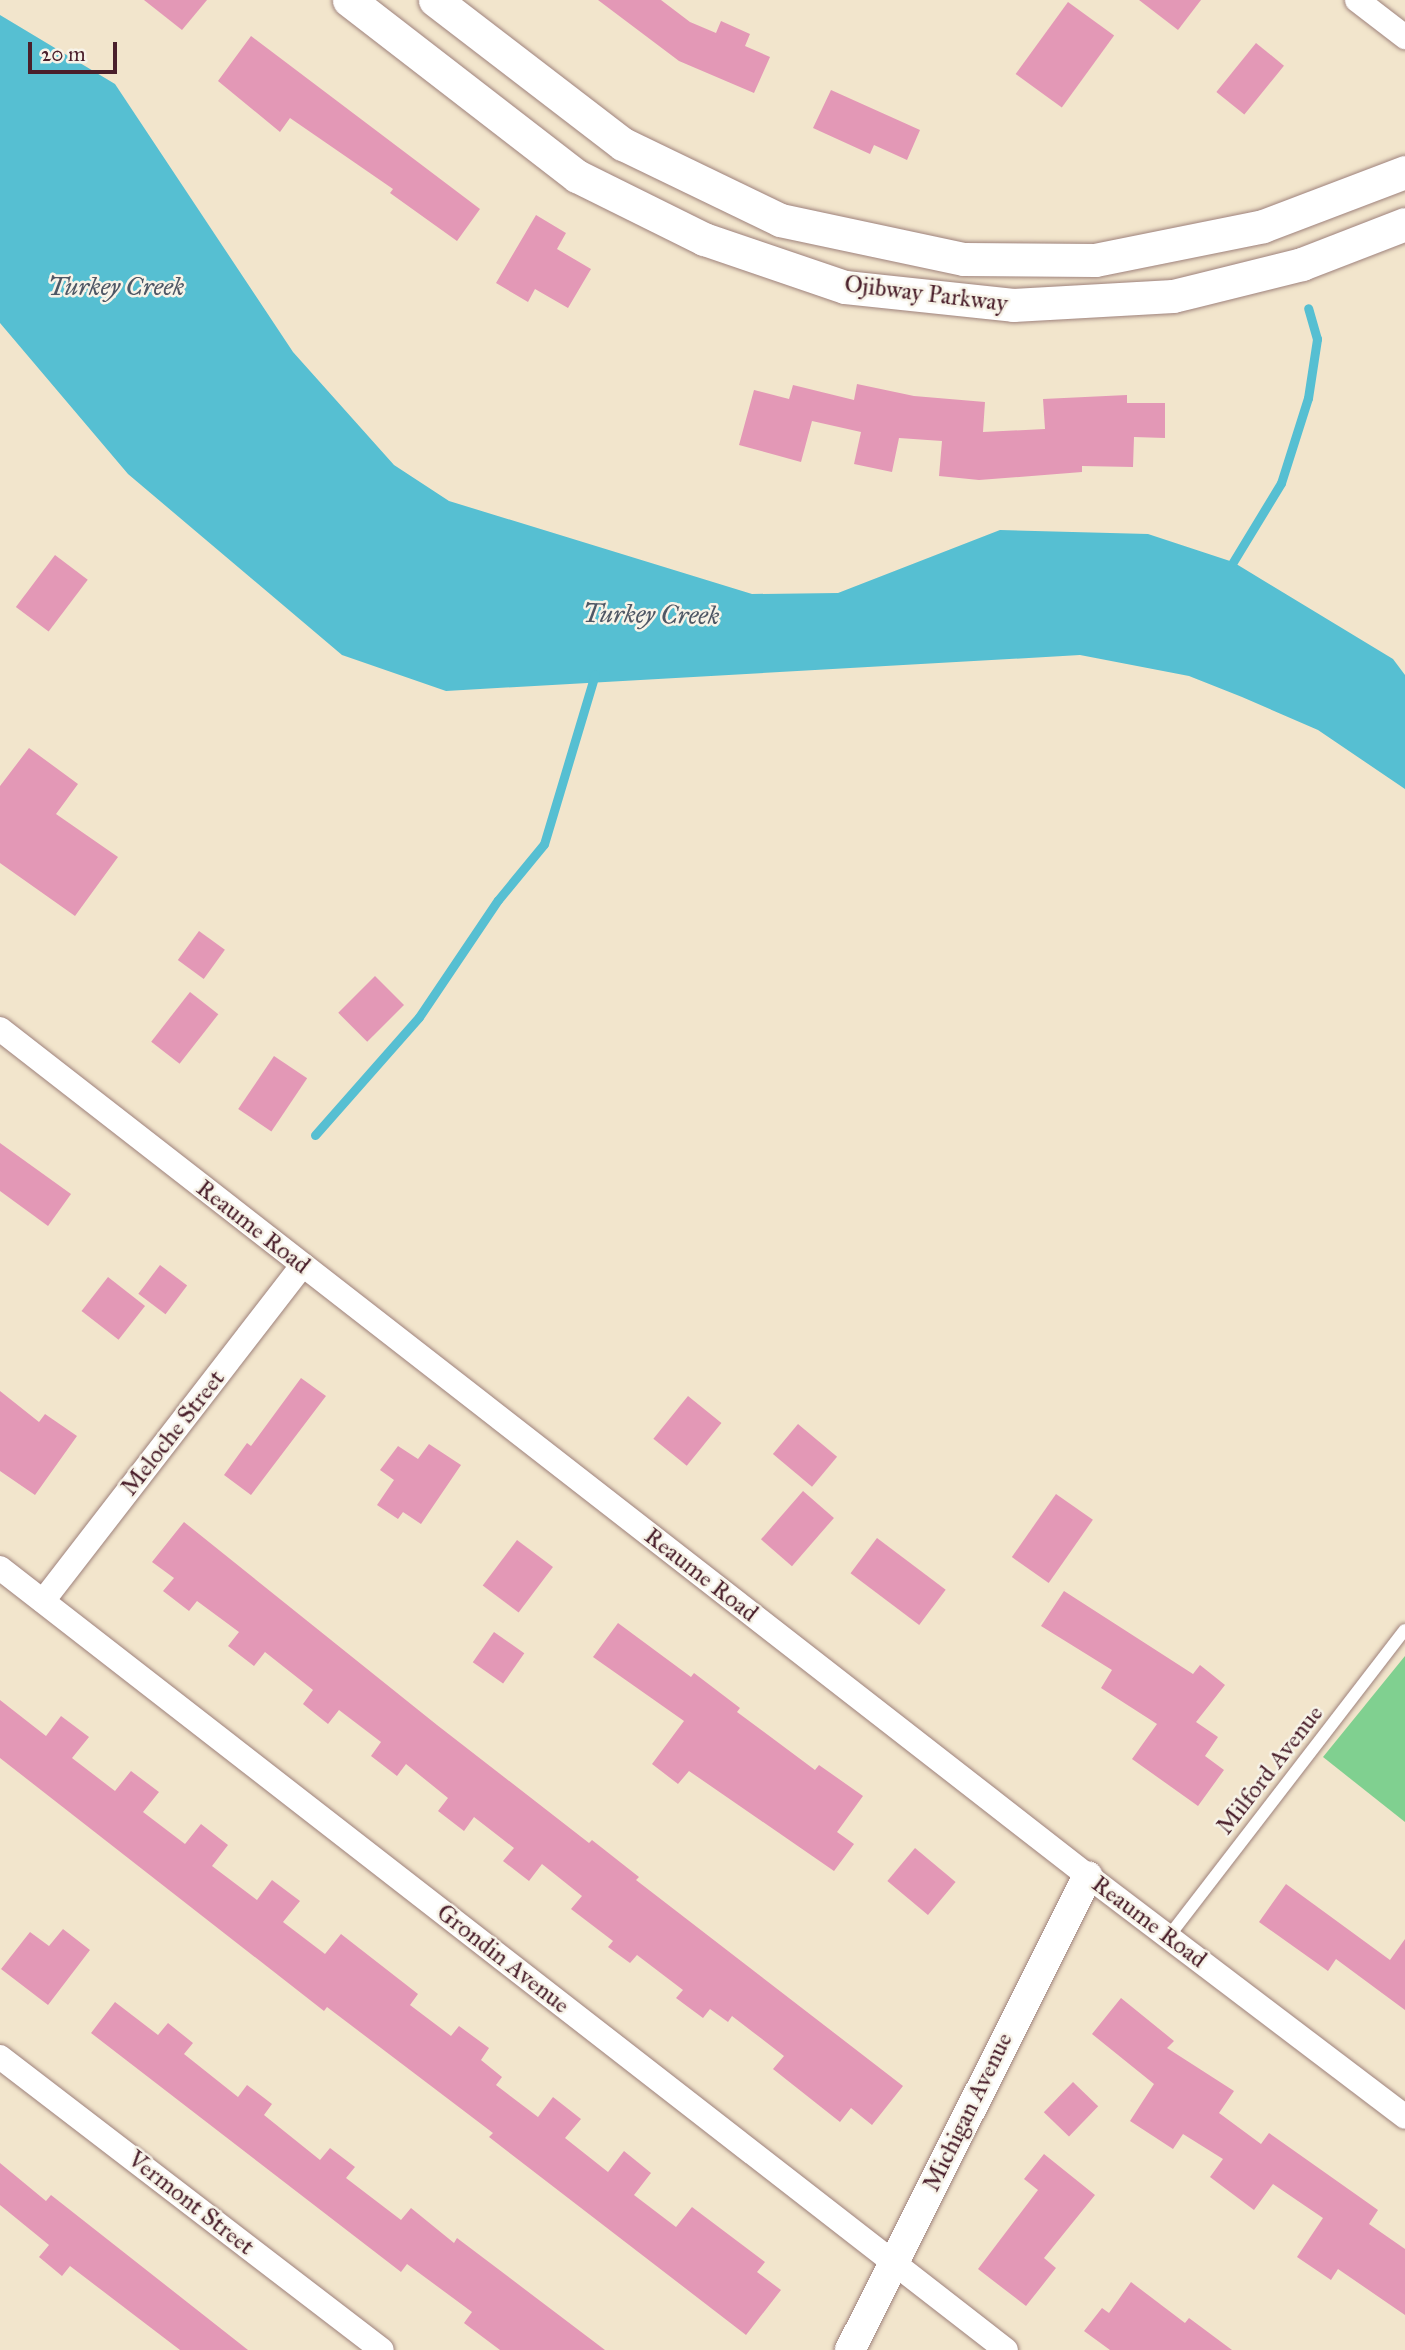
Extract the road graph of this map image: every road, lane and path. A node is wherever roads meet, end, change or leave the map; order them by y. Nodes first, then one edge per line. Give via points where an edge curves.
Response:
1 (349, 0) edge
2 (435, 0) edge
3 (1357, 0) edge
4 (1405, 37) edge
5 (1405, 172) edge
6 (1405, 224) edge
7 (0, 1029) edge
8 (303, 1265) junction
9 (0, 1568) edge
10 (43, 1601) junction
11 (1405, 1630) edge
12 (1088, 1876) junction
13 (1169, 1936) junction
14 (0, 2057) edge
15 (1405, 2117) edge
16 (894, 2263) junction
17 (382, 2350) edge
18 (850, 2350) edge
19 (1006, 2350) edge

1 - 6 main road, Ojibway Parkway via 576,176 704,239 845,288 1013,305 1173,296 1302,264
2 - 5 main road, Ojibway Parkway via 623,144 780,219 964,259 1095,260 1263,226
3 - 4 street
7 - 8 street, Reaume Road
8 - 10 street, Meloche Street
8 - 12 street, Reaume Road
9 - 10 street, Grondin Avenue
10 - 16 street, Grondin Avenue
11 - 13 lane, Milford Avenue
12 - 13 street, Reaume Road
12 - 16 street, Michigan Avenue
13 - 15 street, Reaume Road
14 - 17 street, Vermont Street
16 - 18 street, Michigan Avenue
16 - 19 street, Grondin Avenue

